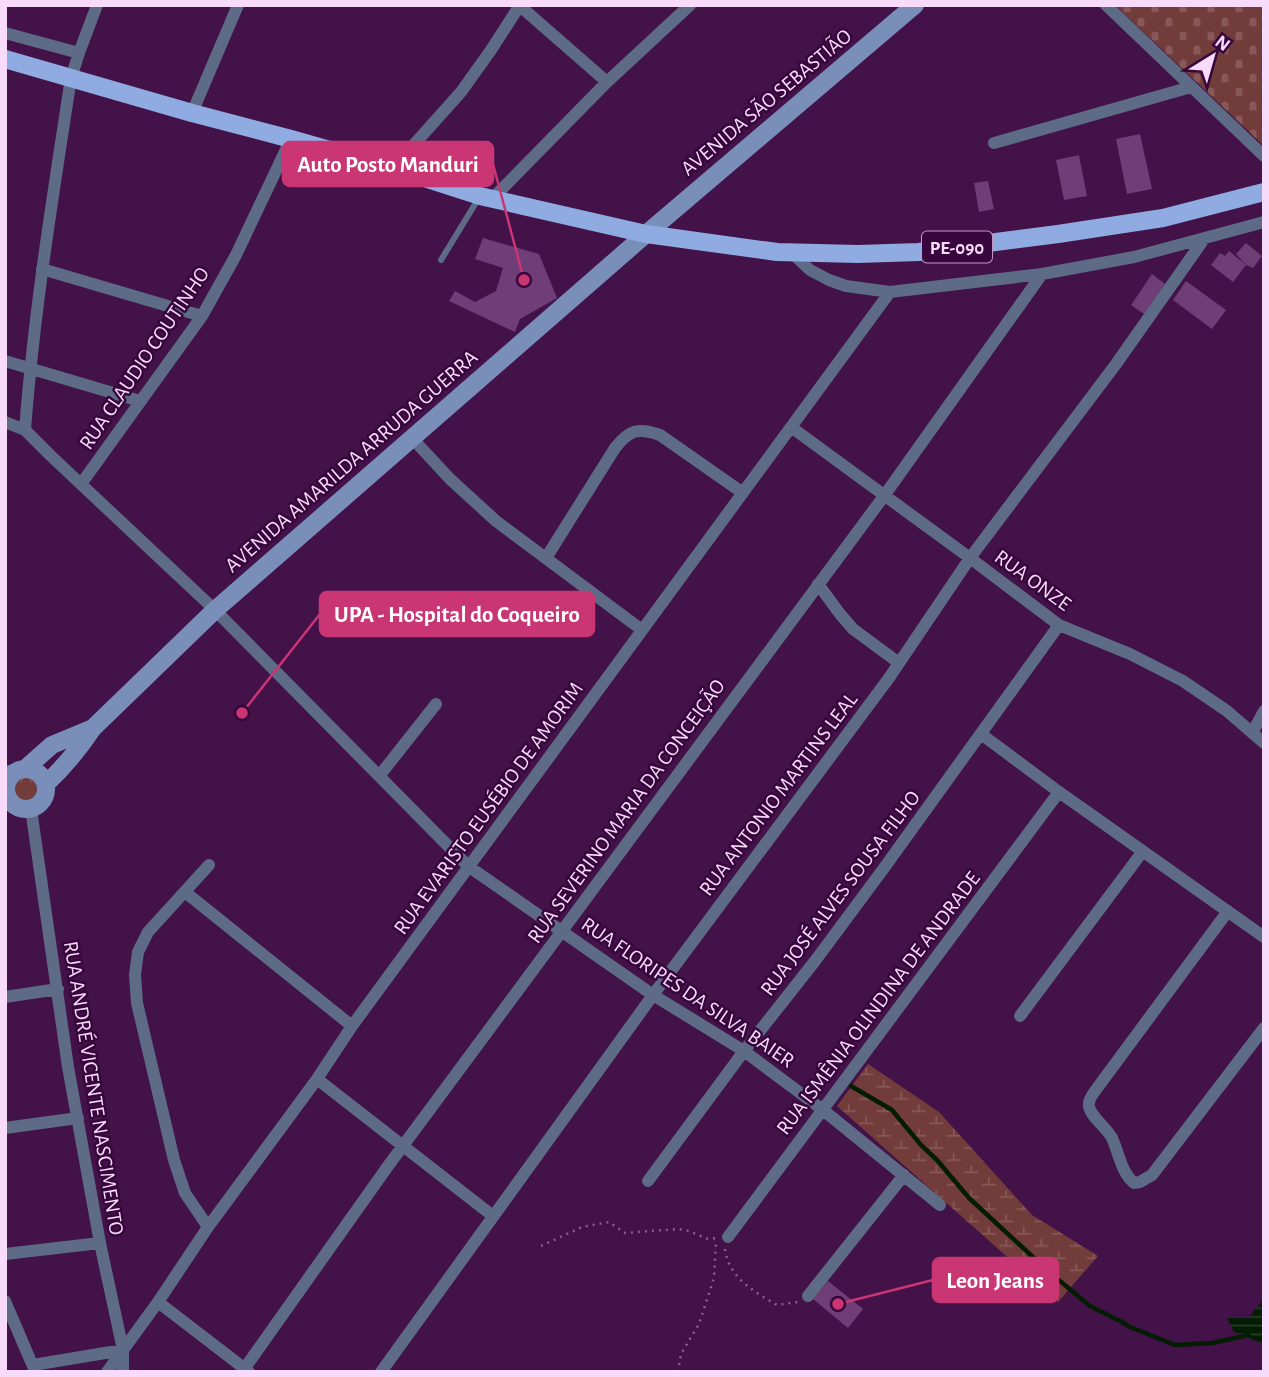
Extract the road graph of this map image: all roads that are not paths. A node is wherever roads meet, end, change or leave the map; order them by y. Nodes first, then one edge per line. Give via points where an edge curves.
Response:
1 (97, 5) edge
2 (238, 5) edge
3 (520, 5) edge
4 (690, 5) edge
5 (1106, 5) edge
6 (904, 8) edge
7 (5, 33) edge
8 (79, 53) junction
9 (5, 60) edge
10 (71, 78) junction
11 (607, 82) junction
12 (1191, 87) junction
13 (191, 113) junction
14 (291, 139) junction
15 (994, 143) dead end
16 (1264, 156) edge
17 (393, 168) junction
18 (1264, 191) edge
19 (486, 197) junction
20 (1264, 222) edge
21 (646, 233) junction
22 (1204, 239) junction
23 (791, 252) junction
24 (441, 260) dead end
25 (42, 270) junction
26 (1042, 274) junction
27 (890, 292) junction
28 (202, 316) junction
29 (5, 361) edge
30 (30, 369) junction
31 (140, 401) junction
32 (5, 422) edge
33 (791, 427) junction
34 (25, 429) junction
35 (412, 438) junction
36 (80, 484) junction
37 (743, 493) junction
38 (884, 496) junction
39 (546, 558) junction
40 (970, 558) junction
41 (818, 584) junction
42 (215, 610) junction
43 (1059, 625) junction
44 (642, 630) junction
45 (899, 663) junction
46 (436, 704) dead end
47 (1264, 711) edge
48 (93, 728) junction
49 (1252, 733) junction
50 (981, 734) junction
51 (1264, 743) edge
52 (15, 771) edge
53 (380, 775) junction
54 (46, 784) junction
55 (1059, 792) junction
56 (13, 805) edge
57 (1143, 851) junction
58 (209, 865) dead end
59 (468, 866) junction
60 (185, 892) junction
61 (1228, 911) junction
62 (562, 930) junction
63 (1264, 937) edge
64 (58, 989) junction
65 (653, 995) junction
66 (5, 997) edge
67 (1020, 1016) dead end
68 (352, 1026) junction
69 (1264, 1028) edge
70 (744, 1051) junction
71 (317, 1079) junction
72 (823, 1110) junction
73 (78, 1118) junction
74 (5, 1128) edge
75 (404, 1146) junction
76 (904, 1175) junction
77 (648, 1181) dead end
78 (940, 1205) dead end
79 (493, 1216) junction
80 (208, 1227) junction
81 (728, 1237) road end
82 (100, 1243) junction
83 (5, 1254) edge
84 (806, 1298) road end
85 (5, 1301) edge
86 (158, 1302) junction
87 (123, 1350) junction
88 (34, 1369) edge
89 (245, 1371) edge
90 (107, 1372) edge
91 (123, 1372) edge
92 (381, 1372) edge

1 - 8 street
2 - 13 street
3 - 11 street
3 - 17 street via 460,92
4 - 11 street
5 - 12 street
6 - 21 main road, AVENIDA SÃO SEBASTIÃO
7 - 8 street
8 - 10 street
9 - 10 main road, PE-090
10 - 13 main road, PE-090
10 - 25 street
11 - 19 street
12 - 15 street
12 - 16 street
13 - 14 main road, PE-090
14 - 17 main road, PE-090
14 - 28 street, RUA CLAUDIO COUTINHO
17 - 19 main road, PE-090
18 - 23 main road, PE-090 via 1163,218 1044,236 919,252
19 - 21 main road, PE-090
19 - 24 lane
20 - 22 street
21 - 23 main road, PE-090
21 - 35 main road, AVENIDA AMARILDA ARRUDA GUERRA
22 - 26 street
22 - 40 street, RUA ANTONIO MARTINS LEAL
23 - 27 street via 829,280
25 - 28 street
25 - 30 street
26 - 27 street
26 - 38 street, RUA SEVERINO MARIA DA CONCEIÇÃO
27 - 33 street, RUA EVARISTO EUSÉBIO DE AMORIM
28 - 31 street, RUA CLAUDIO COUTINHO
29 - 30 street
30 - 31 street
30 - 34 street
31 - 36 street, RUA CLAUDIO COUTINHO
32 - 34 street
33 - 37 street, RUA EVARISTO EUSÉBIO DE AMORIM
33 - 38 street, RUA ONZE
34 - 36 street, RUA FLORIPES DA SILVA BAIER
35 - 39 street via 474,502
35 - 42 main road, AVENIDA AMARILDA ARRUDA GUERRA
36 - 42 street, RUA FLORIPES DA SILVA BAIER
37 - 39 street via 660,435 635,431 615,449
37 - 44 street, RUA EVARISTO EUSÉBIO DE AMORIM
38 - 40 street, RUA ONZE
38 - 41 street, RUA SEVERINO MARIA DA CONCEIÇÃO
39 - 44 street
40 - 43 street, RUA ONZE
40 - 45 street, RUA ANTONIO MARTINS LEAL
41 - 45 street via 853,629
41 - 62 street, RUA SEVERINO MARIA DA CONCEIÇÃO
42 - 48 main road, AVENIDA AMARILDA ARRUDA GUERRA
42 - 53 street, RUA FLORIPES DA SILVA BAIER
43 - 49 street, RUA ONZE via 1183,681
43 - 50 street, RUA JOSÉ ALVES SOUSA FILHO
44 - 59 street, RUA EVARISTO EUSÉBIO DE AMORIM
45 - 65 street, RUA ANTONIO MARTINS LEAL
46 - 53 street
47 - 49 street
48 - 52 main road via 52,746
48 - 54 main road
49 - 51 street, RUA ONZE
50 - 55 street
50 - 70 street, RUA JOSÉ ALVES SOUSA FILHO
52 - 54 main road via 39,772
52 - 56 main road via 7,783
53 - 59 street, RUA FLORIPES DA SILVA BAIER
54 - 56 main road via 42,802
55 - 57 street
55 - 72 street, RUA ISMÊNIA OLINDINA DE ANDRADE
56 - 64 street, RUA ANDRÉ VICENTE NASCIMENTO
57 - 61 street
57 - 67 street
58 - 60 street
59 - 62 street, RUA FLORIPES DA SILVA BAIER
59 - 68 street, RUA EVARISTO EUSÉBIO DE AMORIM
60 - 68 street
60 - 80 street via 148,932 138,952 136,1003 174,1160 185,1193
61 - 63 street
61 - 69 street via 1090,1099 1092,1113 1112,1138 1125,1174 1134,1183 1152,1175
62 - 65 street, RUA FLORIPES DA SILVA BAIER
62 - 75 street, RUA SEVERINO MARIA DA CONCEIÇÃO
64 - 66 street
64 - 73 street, RUA ANDRÉ VICENTE NASCIMENTO
65 - 70 street, RUA FLORIPES DA SILVA BAIER
65 - 79 street, RUA ANTONIO MARTINS LEAL
68 - 71 street, RUA EVARISTO EUSÉBIO DE AMORIM
70 - 72 street, RUA FLORIPES DA SILVA BAIER
70 - 77 street, RUA JOSÉ ALVES SOUSA FILHO
71 - 75 street
71 - 80 street, RUA EVARISTO EUSÉBIO DE AMORIM
72 - 76 street, RUA FLORIPES DA SILVA BAIER
72 - 81 street, RUA ISMÊNIA OLINDINA DE ANDRADE
73 - 74 street
73 - 82 street, RUA ANDRÉ VICENTE NASCIMENTO
75 - 79 street
75 - 89 street, RUA SEVERINO MARIA DA CONCEIÇÃO
76 - 78 street, RUA FLORIPES DA SILVA BAIER
76 - 84 street
79 - 92 street, RUA ANTONIO MARTINS LEAL
80 - 86 street, RUA EVARISTO EUSÉBIO DE AMORIM
82 - 83 street
82 - 87 street, RUA ANDRÉ VICENTE NASCIMENTO
85 - 88 street
86 - 87 street, RUA EVARISTO EUSÉBIO DE AMORIM
86 - 89 street
87 - 88 street
87 - 90 street, RUA EVARISTO EUSÉBIO DE AMORIM
87 - 91 street, RUA ANDRÉ VICENTE NASCIMENTO

